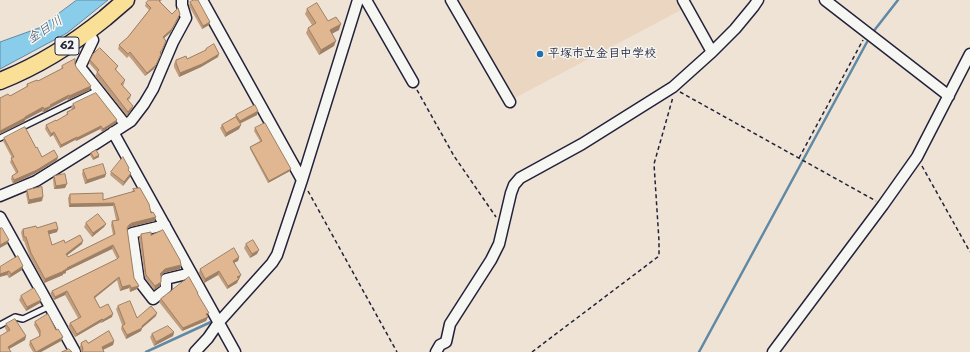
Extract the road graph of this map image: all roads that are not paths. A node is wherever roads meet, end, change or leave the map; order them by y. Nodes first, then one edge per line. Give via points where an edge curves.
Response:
1 (126, 0) edge
2 (182, 0) edge
3 (202, 0) edge
4 (358, 0) edge
5 (366, 0) edge
6 (451, 0) edge
7 (758, 0) edge
8 (825, 0) edge
9 (684, 1) edge
10 (88, 32) junction
11 (712, 52) junction
12 (970, 54) edge
13 (0, 81) edge
14 (412, 82) road end
15 (98, 90) junction
16 (949, 96) junction
17 (510, 102) dead end
18 (125, 124) junction
19 (114, 132) junction
20 (0, 138) edge
21 (302, 180) junction
22 (0, 196) edge
23 (0, 217) edge
24 (165, 225) junction
25 (191, 273) junction
26 (50, 306) junction
27 (219, 322) junction
28 (0, 325) edge
29 (75, 352) edge
30 (195, 352) edge
31 (236, 352) edge
32 (436, 352) edge
33 (773, 352) edge

1 - 10 main road, 62
2 - 18 street via 186,18 153,89 131,121
3 - 21 street
4 - 21 street
5 - 14 street
6 - 17 street
7 - 11 street
8 - 16 street
9 - 11 street
10 - 13 main road, 62 via 57,53
10 - 15 street via 93,40 80,67
11 - 32 street via 673,87 582,144 520,178 511,193 498,244 491,260 450,324 446,342 440,344
12 - 16 street
15 - 18 street
15 - 20 lane
16 - 33 street via 917,157
18 - 19 street
19 - 22 street via 36,181
19 - 24 street
21 - 27 street via 277,255
23 - 26 street
24 - 25 street
24 - 25 street via 132,233 138,282 153,299 166,289 166,279
25 - 27 street
26 - 28 lane via 23,319 15,317
26 - 29 street
27 - 30 street
27 - 31 street

